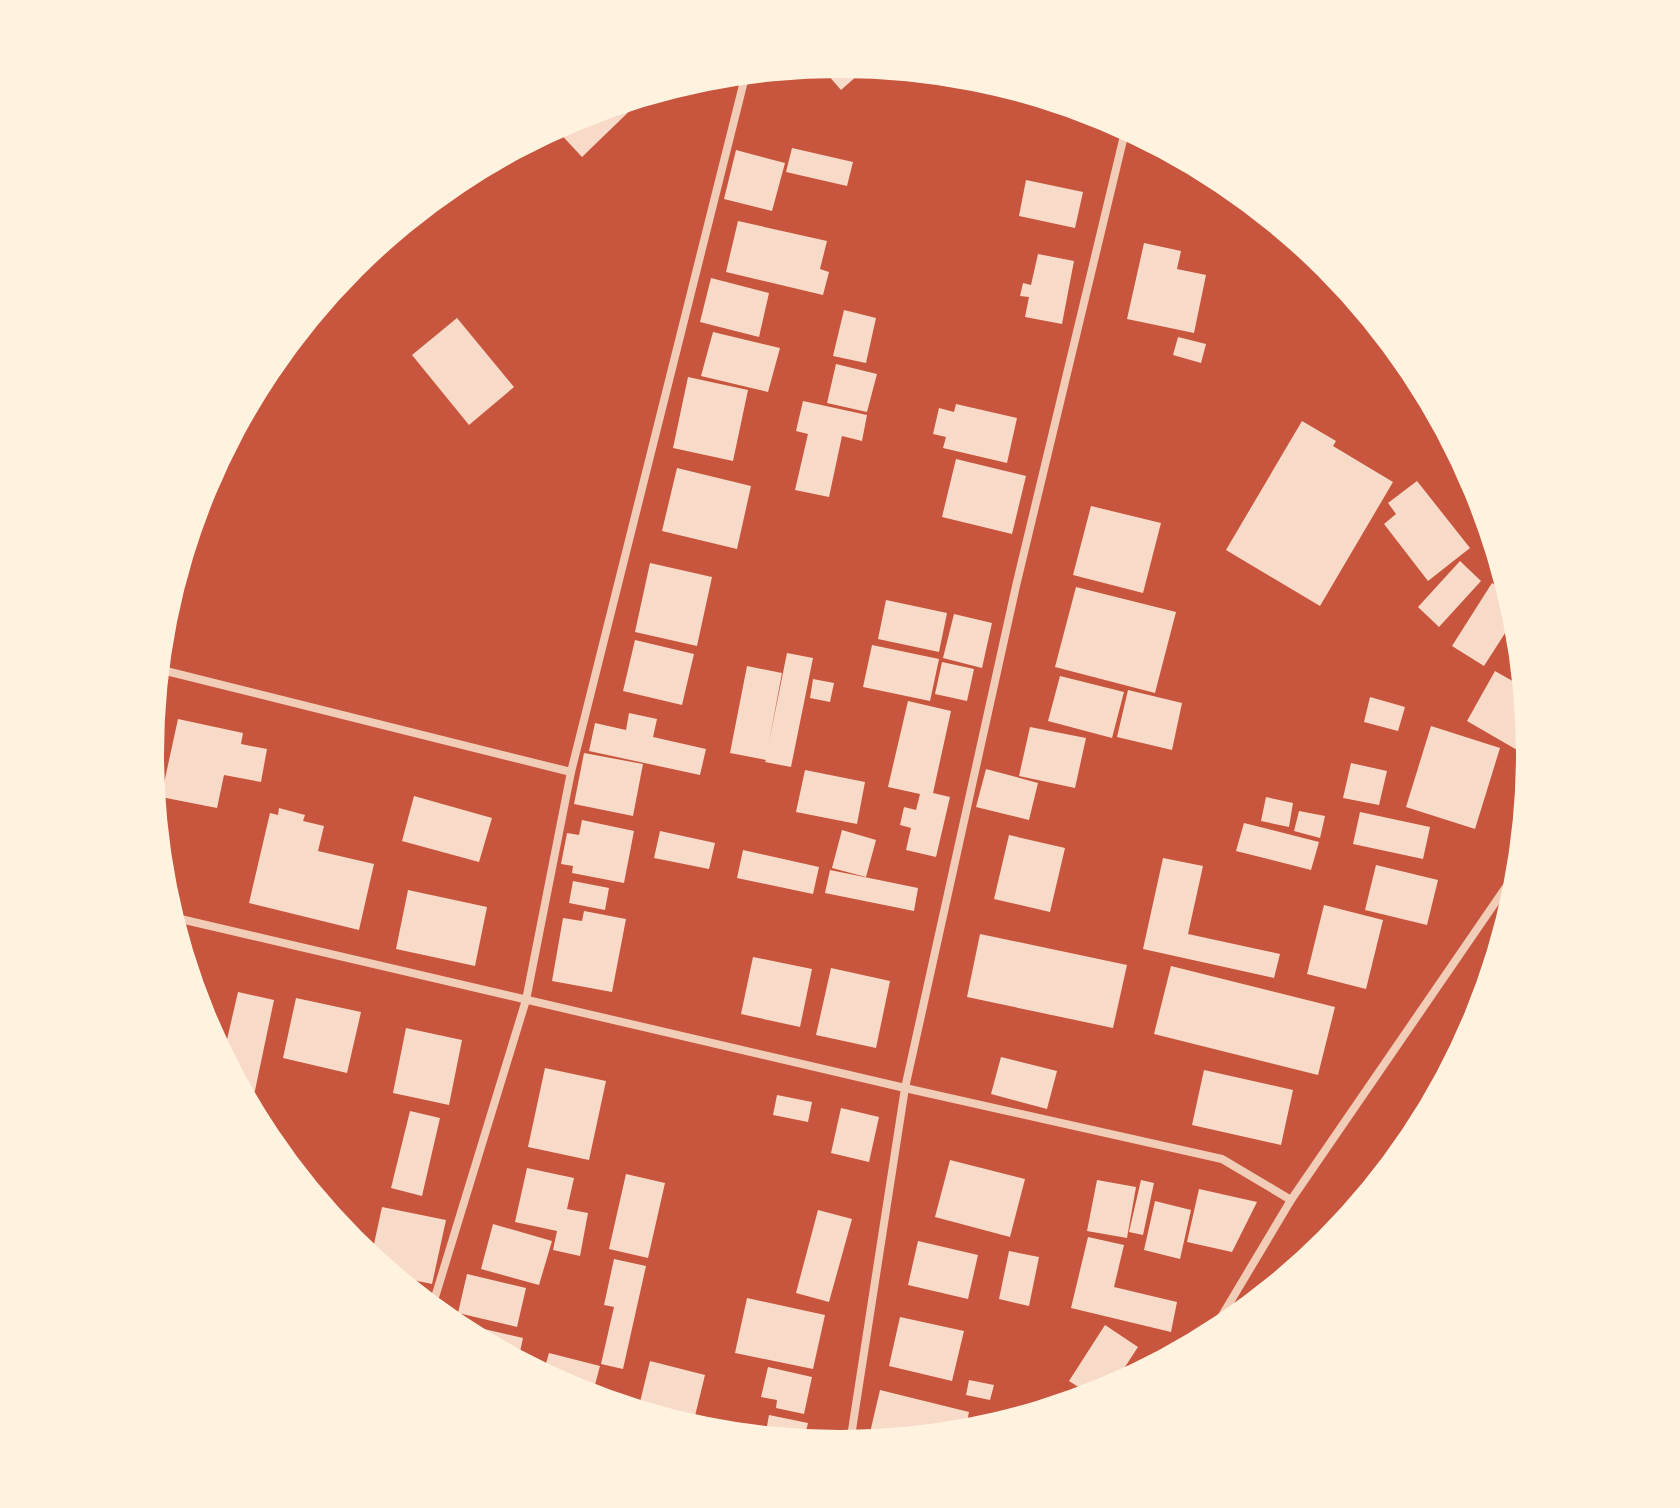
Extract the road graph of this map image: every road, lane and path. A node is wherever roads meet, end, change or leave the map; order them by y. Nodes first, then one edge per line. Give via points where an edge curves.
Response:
1 (743, 85) edge
2 (1123, 140) edge
3 (169, 672) edge
4 (571, 772) junction
5 (1501, 894) edge
6 (185, 920) edge
7 (526, 1000) junction
8 (905, 1088) junction
9 (1291, 1200) junction
10 (436, 1295) edge
11 (1226, 1309) edge
12 (852, 1430) edge

1 - 4 street
2 - 8 street via 1019,571
3 - 4 street
4 - 7 street
5 - 9 street
6 - 7 street
7 - 8 street
7 - 10 street
8 - 9 street via 1222,1159
8 - 12 street
9 - 11 street

